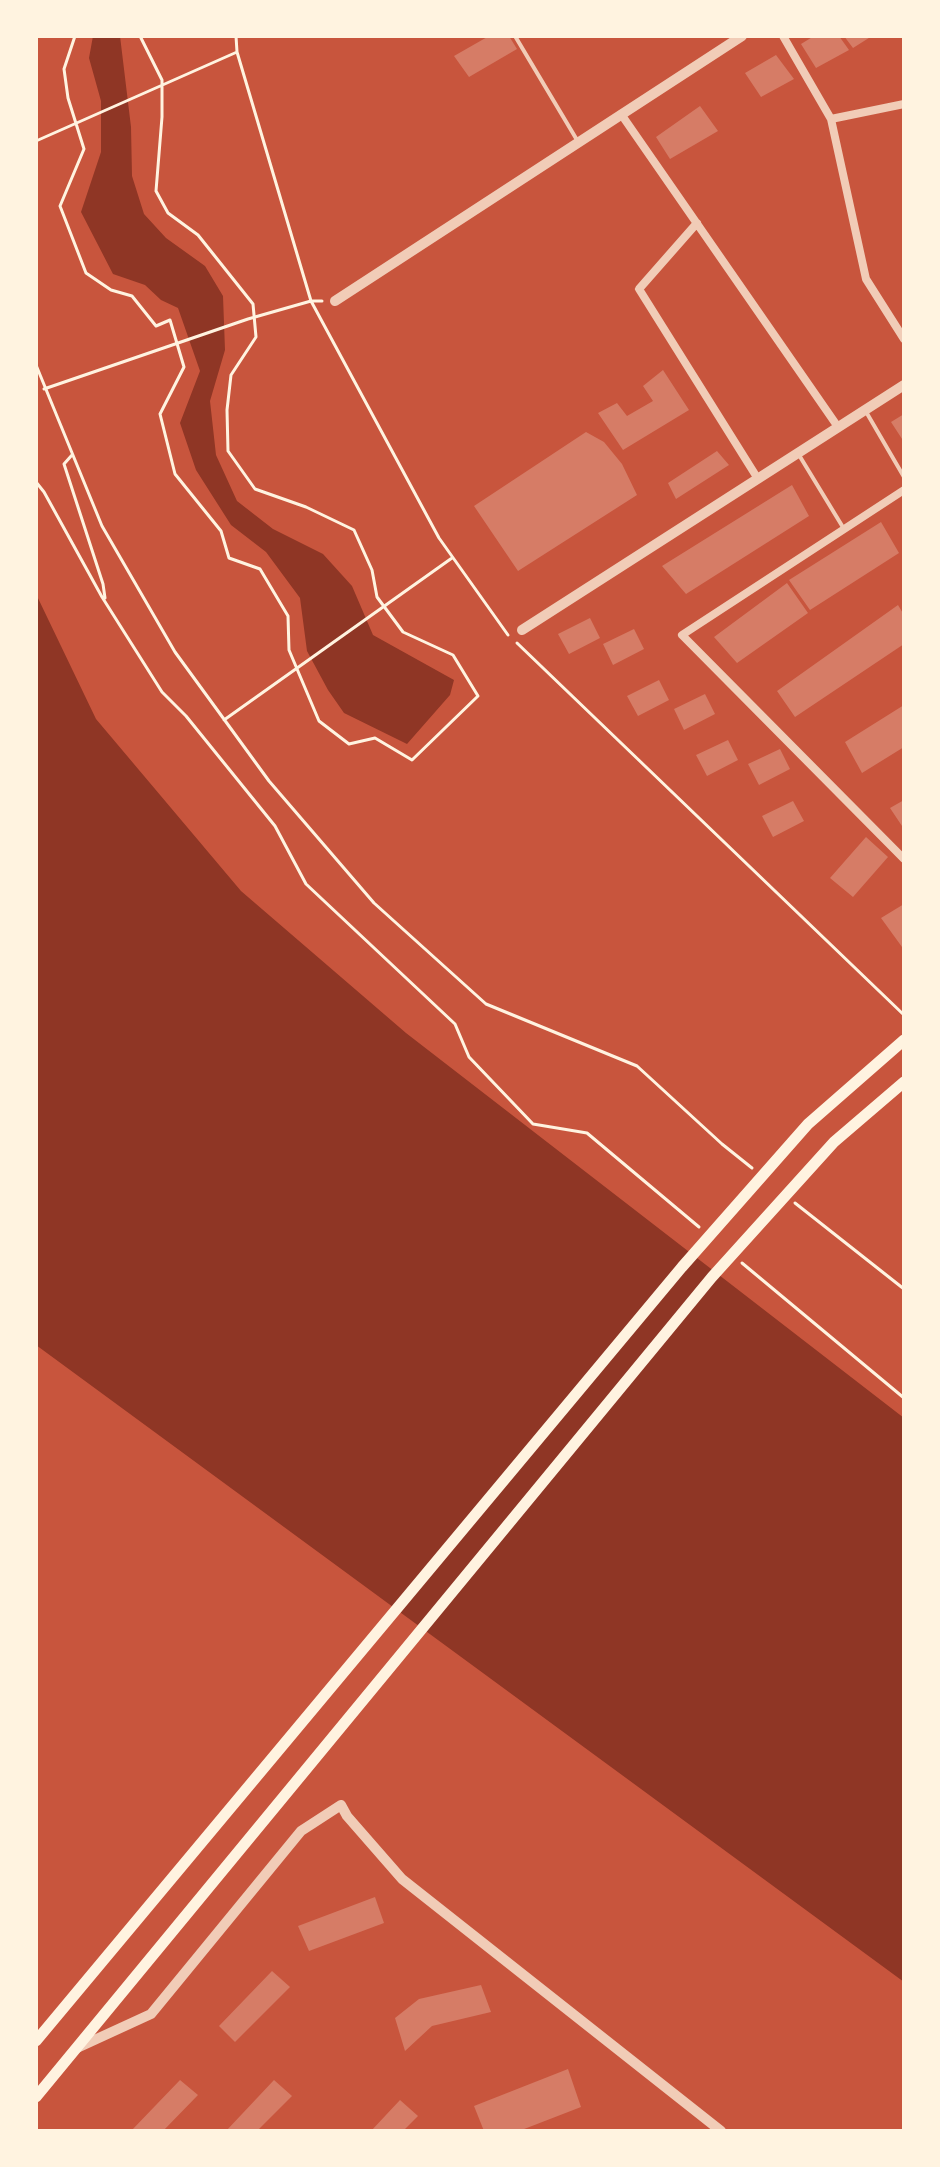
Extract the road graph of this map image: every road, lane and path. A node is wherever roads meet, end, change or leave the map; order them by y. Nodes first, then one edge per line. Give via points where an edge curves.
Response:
1 (75, 36) edge
2 (140, 36) edge
3 (236, 36) edge
4 (515, 36) edge
5 (742, 36) edge
6 (783, 36) edge
7 (237, 52) junction
8 (162, 84) junction
9 (904, 104) edge
10 (621, 114) junction
11 (831, 119) junction
12 (76, 122) junction
13 (36, 141) edge
14 (578, 142) junction
15 (697, 223) junction
16 (311, 301) junction
17 (335, 301) joint
18 (254, 317) junction
19 (904, 339) edge
20 (177, 344) junction
21 (36, 365) edge
22 (904, 385) edge
23 (44, 389) junction
24 (865, 410) junction
25 (838, 427) junction
26 (797, 453) junction
27 (72, 455) junction
28 (904, 477) edge
29 (758, 479) junction
30 (36, 482) edge
31 (904, 490) edge
32 (844, 529) junction
33 (453, 557) junction
34 (105, 602) junction
35 (384, 606) junction
36 (522, 630) dead end
37 (297, 668) junction
38 (224, 720) junction
39 (904, 859) edge
40 (904, 1015) edge
41 (904, 1040) edge
42 (904, 1082) edge
43 (758, 1173) dead end
44 (795, 1202) dead end
45 (709, 1235) dead end
46 (734, 1256) dead end
47 (904, 1289) edge
48 (904, 1398) edge
49 (36, 2041) edge
50 (77, 2048) junction
51 (36, 2097) edge
52 (721, 2131) edge

1 - 12 path via 64,69
2 - 8 path
3 - 7 path
4 - 14 lane
5 - 10 street
6 - 11 street
7 - 8 path
7 - 16 path
8 - 12 path
8 - 18 path via 156,191 168,213 223,263 253,304
9 - 11 street
10 - 14 street
10 - 15 street
11 - 19 street via 866,279
12 - 13 path
12 - 20 path via 84,149 60,206 86,273 111,290 132,296 156,326 170,320
14 - 17 street
15 - 25 street
15 - 29 street via 639,289
16 - 17 path
16 - 18 path
16 - 33 path
18 - 20 path
18 - 35 path via 256,337 231,375 228,451 255,489 354,530
20 - 23 path
20 - 37 path via 184,367 160,414 175,474 221,531 229,558 260,569 288,616 289,650
21 - 23 path
22 - 24 street
23 - 27 path
24 - 25 street
24 - 28 lane
25 - 26 street
26 - 29 street
26 - 32 lane
27 - 34 path via 64,464
27 - 38 path via 109,539 175,652
29 - 36 street
30 - 34 path
31 - 32 street
32 - 39 street via 682,635
33 - 35 path
33 - 40 path via 509,636
34 - 45 path via 162,692 275,826 306,884 455,1024 469,1057 533,1124 587,1133
35 - 37 path
35 - 37 path via 403,632 453,655 478,696 412,760 375,738 349,744 319,721
37 - 38 path
38 - 43 path via 374,903 486,1004 637,1066
41 - 49 main road via 808,1124 682,1267
42 - 50 main road via 834,1142 712,1277
44 - 47 path
46 - 48 path
50 - 51 main road
50 - 52 street via 151,2014 301,1831 341,1805 402,1879

